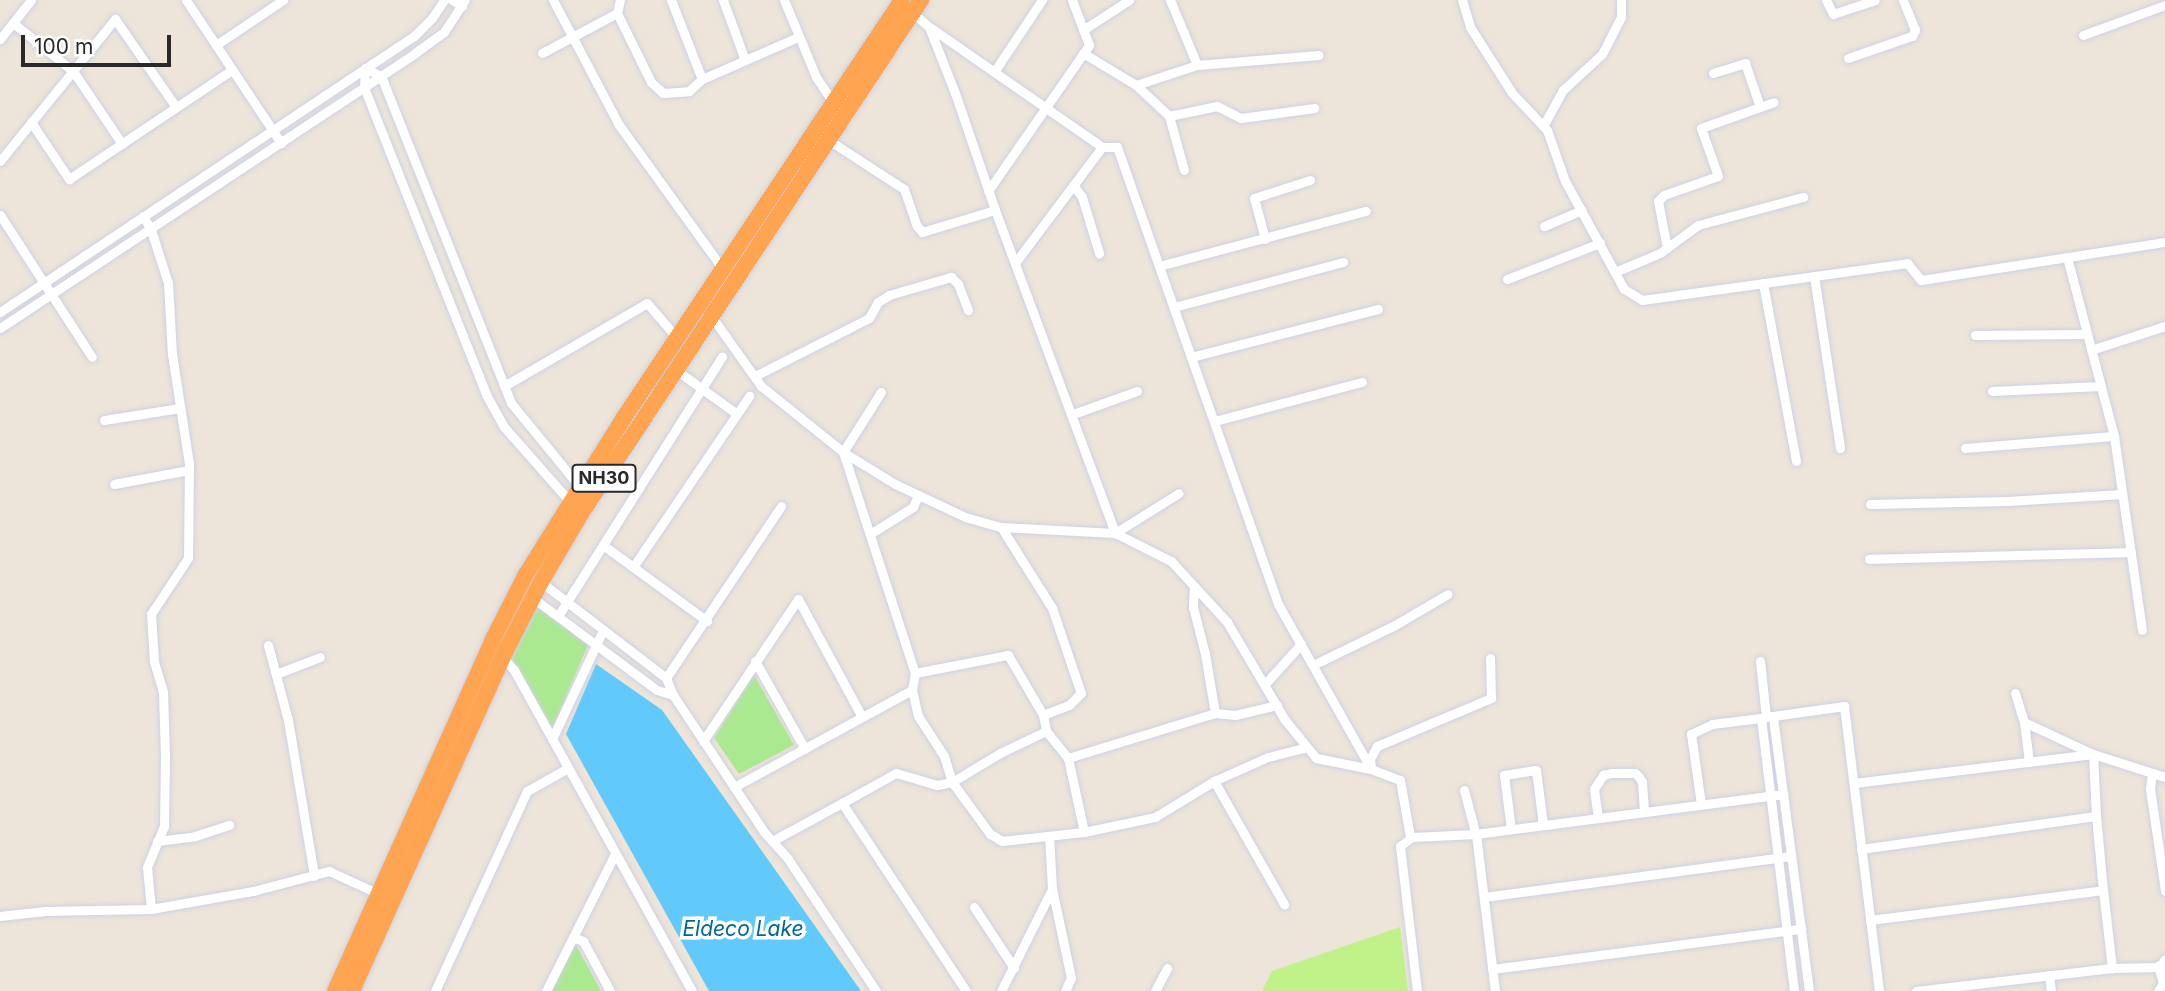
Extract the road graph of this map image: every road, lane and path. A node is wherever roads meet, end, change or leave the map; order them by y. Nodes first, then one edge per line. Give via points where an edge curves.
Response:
1 (31, 0) edge
2 (186, 0) edge
3 (283, 0) edge
4 (444, 0) edge
5 (452, 0) edge
6 (553, 0) edge
7 (620, 0) edge
8 (671, 0) edge
9 (723, 0) edge
10 (784, 0) edge
11 (902, 0) edge
12 (1042, 0) edge
13 (1072, 0) edge
14 (1129, 0) edge
15 (1170, 0) edge
16 (1462, 0) edge
17 (1620, 0) edge
18 (1826, 0) edge
19 (1875, 0) edge
20 (1903, 0) edge
21 (463, 3) edge
22 (2165, 5) edge
23 (917, 7) edge
24 (617, 13) junction
25 (13, 23) junction
26 (929, 27) junction
27 (1083, 30) junction
28 (2083, 35) dead end
29 (572, 37) junction
30 (798, 37) junction
31 (0, 39) edge
32 (216, 45) junction
33 (542, 52) dead end
34 (1083, 53) junction
35 (1319, 55) dead end
36 (1848, 58) dead end
37 (745, 60) junction
38 (1197, 65) junction
39 (365, 68) junction
40 (232, 69) junction
41 (73, 71) junction
42 (994, 72) junction
43 (1713, 73) dead end
44 (381, 76) junction
45 (702, 79) junction
46 (1136, 85) junction
47 (364, 88) junction
48 (1774, 102) dead end
49 (834, 104) junction
50 (176, 107) junction
51 (1760, 107) junction
52 (1314, 108) dead end
53 (1047, 109) junction
54 (846, 116) junction
55 (1169, 116) junction
56 (32, 122) junction
57 (1543, 126) junction
58 (272, 130) junction
59 (830, 141) junction
60 (281, 143) junction
61 (122, 144) junction
62 (1102, 146) junction
63 (0, 160) edge
64 (1184, 170) dead end
65 (1310, 180) dead end
66 (1073, 185) junction
67 (988, 191) junction
68 (1803, 197) dead end
69 (995, 210) junction
70 (1581, 210) junction
71 (1366, 211) dead end
72 (0, 215) edge
73 (143, 216) junction
74 (1544, 226) dead end
75 (151, 230) junction
76 (1265, 239) junction
77 (2165, 242) edge
78 (1600, 243) junction
79 (1667, 248) junction
80 (1099, 253) dead end
81 (2067, 257) junction
82 (1343, 262) dead end
83 (1015, 263) junction
84 (1159, 266) junction
85 (723, 269) junction
86 (1615, 272) junction
87 (1814, 276) junction
88 (1507, 279) dead end
89 (45, 282) junction
90 (1763, 283) junction
91 (53, 294) junction
92 (1174, 307) junction
93 (1378, 309) dead end
94 (968, 310) dead end
95 (0, 312) edge
96 (712, 317) junction
97 (2165, 326) edge
98 (0, 328) edge
99 (2087, 334) junction
100 (1975, 335) dead end
101 (677, 338) junction
102 (2091, 349) junction
103 (1191, 356) junction
104 (92, 357) dead end
105 (722, 357) dead end
106 (676, 370) junction
107 (755, 376) junction
108 (1362, 382) dead end
109 (504, 386) junction
110 (2100, 386) junction
111 (701, 389) junction
112 (1138, 391) dead end
113 (1992, 391) dead end
114 (881, 392) dead end
115 (749, 396) dead end
116 (180, 408) junction
117 (737, 414) junction
118 (1073, 414) junction
119 (104, 419) dead end
120 (1214, 421) junction
121 (2114, 436) junction
122 (1840, 448) dead end
123 (1965, 449) dead end
124 (843, 452) junction
125 (1796, 461) dead end
126 (189, 470) junction
127 (114, 484) dead end
128 (585, 492) junction
129 (1179, 493) dead end
130 (2122, 494) junction
131 (919, 495) junction
132 (1870, 504) dead end
133 (781, 506) dead end
134 (575, 508) junction
135 (1001, 527) junction
136 (1115, 533) junction
137 (870, 534) junction
138 (603, 545) junction
139 (2130, 552) junction
140 (1869, 559) dead end
141 (633, 567) junction
142 (541, 582) junction
143 (1194, 586) junction
144 (1448, 594) dead end
145 (533, 598) junction
146 (567, 602) junction
147 (558, 616) junction
148 (707, 621) junction
149 (603, 629) junction
150 (2142, 631) dead end
151 (595, 643) junction
152 (1301, 644) junction
153 (268, 645) dead end
154 (320, 657) dead end
155 (503, 657) junction
156 (1490, 658) dead end
157 (755, 661) junction
158 (1760, 661) dead end
159 (1313, 665) junction
160 (915, 673) junction
161 (275, 674) junction
162 (666, 678) junction
163 (1265, 684) junction
164 (912, 690) junction
165 (2015, 693) dead end
166 (673, 695) junction
167 (1277, 705) junction
168 (1214, 713) junction
169 (1042, 715) junction
170 (862, 717) junction
171 (1767, 717) junction
172 (2024, 722) junction
173 (1046, 731) junction
174 (552, 739) junction
175 (703, 741) junction
176 (1307, 747) junction
177 (805, 749) junction
178 (2093, 754) junction
179 (1068, 758) junction
180 (2029, 762) junction
181 (568, 768) junction
182 (1371, 769) junction
183 (2151, 774) junction
184 (2165, 777) edge
185 (1214, 781) junction
186 (952, 782) junction
187 (1854, 783) junction
188 (734, 787) junction
189 (1464, 790) dead end
190 (1771, 794) junction
191 (1783, 794) junction
192 (842, 803) junction
193 (1701, 804) junction
194 (1644, 811) junction
195 (2096, 816) junction
196 (1598, 818) junction
197 (229, 825) dead end
198 (1544, 825) junction
199 (1511, 829) junction
200 (1084, 832) junction
201 (1475, 833) junction
202 (1049, 836) junction
203 (1410, 837) junction
204 (157, 841) junction
205 (772, 841) junction
206 (1861, 849) junction
207 (615, 854) junction
208 (1791, 856) junction
209 (1779, 857) junction
210 (314, 876) junction
211 (1052, 890) junction
212 (2103, 890) junction
213 (2165, 891) edge
214 (379, 894) junction
215 (1484, 897) junction
216 (1284, 904) dead end
217 (974, 907) dead end
218 (151, 909) junction
219 (0, 916) edge
220 (1870, 920) junction
221 (1801, 929) junction
222 (1787, 930) junction
223 (573, 937) junction
224 (2163, 966) edge
225 (1014, 968) junction
226 (1167, 968) dead end
227 (2112, 968) junction
228 (1492, 969) junction
229 (2049, 975) junction
230 (1071, 978) junction
231 (2165, 981) edge
232 (1984, 987) edge
233 (335, 991) edge
234 (352, 991) edge
235 (435, 991) edge
236 (546, 991) edge
237 (610, 991) edge
238 (692, 991) edge
239 (876, 991) edge
240 (966, 991) edge
241 (1001, 991) edge
242 (1065, 991) edge
243 (1074, 991) edge
244 (1155, 991) edge
245 (1417, 991) edge
246 (1495, 991) edge
247 (1794, 991) edge
248 (1809, 991) edge
249 (1879, 991) edge
250 (1916, 991) edge
251 (2051, 991) edge
252 (2158, 991) edge

1 - 25 street
2 - 32 street
3 - 32 street
4 - 39 street via 414,36
5 - 21 street
6 - 29 street
7 - 24 street
8 - 45 street
9 - 37 street
10 - 30 street
11 - 49 highway, NH30
12 - 42 street
13 - 27 street
14 - 27 street
15 - 38 street
16 - 57 street via 1470,27 1512,93
17 - 57 street via 1621,17 1602,54 1563,90
18 - 19 street via 1833,14
20 - 36 street via 1912,36
21 - 44 street via 444,32
22 - 28 street
23 - 26 street
23 - 54 highway, NH30
24 - 29 street
24 - 45 street via 651,82 663,93 689,90
25 - 31 street
25 - 41 street
26 - 42 street
26 - 67 street
27 - 34 street via 1089,45
29 - 33 street
29 - 85 street via 619,125
30 - 37 street
30 - 49 street
32 - 40 street
34 - 46 street
34 - 53 street
35 - 38 street
37 - 45 street
38 - 46 street
39 - 44 street
39 - 47 street
39 - 58 street
40 - 50 street
40 - 58 street
41 - 50 street via 115,19
41 - 56 street
41 - 61 street
42 - 53 street
43 - 51 street via 1745,64
44 - 47 street
44 - 109 street
46 - 55 street
47 - 60 street
47 - 134 street via 486,394 503,427
48 - 51 street
49 - 54 street
49 - 85 highway, NH30
50 - 61 street
51 - 79 street via 1700,128 1718,176 1658,201
52 - 55 street via 1241,118 1217,106
53 - 62 street
53 - 67 street
54 - 59 highway, NH30
55 - 64 street
56 - 61 street via 69,179
56 - 63 street
57 - 70 street
58 - 60 street
58 - 73 street
59 - 69 street via 904,189 922,232
59 - 96 highway, NH30
60 - 75 street
62 - 66 street
62 - 84 street via 1117,147
65 - 76 street via 1254,198
66 - 80 street via 1082,197
66 - 83 street
67 - 69 street
68 - 79 street via 1699,225
69 - 83 street
70 - 74 street
70 - 78 street
71 - 76 street
72 - 89 street
73 - 75 street
73 - 89 street
75 - 91 street
75 - 116 street via 168,283
76 - 84 street
77 - 81 street
78 - 86 street
78 - 88 street
79 - 86 street
81 - 87 street via 1921,280 1906,264
81 - 99 street
82 - 92 street
83 - 118 street
84 - 92 street
85 - 101 highway, NH30
86 - 90 street via 1624,289 1642,300
87 - 90 street
87 - 122 street
89 - 91 street
89 - 95 street
90 - 125 street
91 - 98 street
91 - 104 street
92 - 103 street
93 - 103 street
94 - 107 street via 951,277 901,291 882,298 869,318
96 - 106 highway, NH30
96 - 107 street
97 - 102 street
99 - 100 street
99 - 102 street
101 - 109 street via 647,303
101 - 128 highway, NH30
102 - 110 street
103 - 120 street
105 - 111 street
106 - 111 street
106 - 128 highway, NH30
107 - 124 street via 761,386
108 - 120 street
109 - 128 street via 511,403
110 - 113 street
110 - 121 street
111 - 117 street
111 - 138 street
112 - 118 street
114 - 124 street
115 - 117 street
116 - 119 street
116 - 126 street
117 - 141 street
118 - 136 street
120 - 152 street via 1278,604
121 - 123 street
121 - 130 street
124 - 131 street
124 - 137 street
126 - 127 street
126 - 204 street via 188,558 151,614 154,662 163,692 165,755 164,826
128 - 134 highway, NH30
129 - 136 street
130 - 132 street
130 - 139 street
131 - 135 street via 965,517
131 - 137 street via 913,507
133 - 148 street
134 - 142 highway, NH30
134 - 214 highway, NH30 via 525,576
135 - 136 street
135 - 169 street via 1052,608 1081,693 1069,705
136 - 143 street via 1171,561
137 - 160 street
138 - 141 street
138 - 146 street
139 - 140 street
139 - 150 street
141 - 148 street
142 - 145 highway, NH30
142 - 146 street
143 - 163 street via 1227,622
143 - 168 street via 1193,607
144 - 159 street
145 - 147 street
145 - 155 highway, NH30
146 - 147 street
146 - 149 street
147 - 151 street
148 - 162 street
149 - 151 street
149 - 162 street
151 - 166 street via 657,690
151 - 174 street
152 - 159 street
152 - 163 street
153 - 161 street
154 - 161 street
155 - 174 street
155 - 234 highway, NH30
156 - 182 street via 1490,698 1377,746
157 - 170 street via 797,599
157 - 175 street
157 - 177 street
158 - 171 street
159 - 182 street
160 - 164 street
160 - 169 street via 1008,655
161 - 210 street via 288,720
162 - 166 street
163 - 167 street
164 - 170 street
164 - 186 street via 918,716 944,756
165 - 172 street
166 - 175 street
167 - 168 street via 1235,715
167 - 176 street
168 - 179 street
169 - 173 street
170 - 177 street
171 - 187 street via 1844,706
171 - 190 street
171 - 191 street
171 - 193 street via 1712,724 1691,734
172 - 178 street
172 - 180 street
173 - 179 street
173 - 186 street
174 - 181 street
175 - 188 street
176 - 182 street via 1316,758
176 - 185 street via 1268,757
177 - 188 street
178 - 180 street
178 - 183 street
178 - 195 street
179 - 200 street
180 - 187 street
181 - 207 street
181 - 235 street via 527,791
182 - 203 street via 1399,780
183 - 184 street
183 - 213 street
185 - 200 street via 1155,817
185 - 216 street
186 - 192 street via 937,785 896,773
186 - 202 street via 990,834 1002,841
187 - 206 street
188 - 205 street
189 - 201 street
190 - 191 street
190 - 193 street
190 - 209 street
191 - 208 street
192 - 205 street
192 - 240 street
193 - 194 street
194 - 196 street
194 - 196 street via 1639,777 1612,773 1604,775 1594,789
195 - 206 street
195 - 212 street
196 - 198 street
197 - 204 street
198 - 199 street
198 - 199 street via 1536,770 1504,775
199 - 201 street
200 - 202 street
201 - 203 street
201 - 215 street
202 - 211 street
203 - 245 street via 1399,846
204 - 218 street via 147,867
205 - 239 street
206 - 220 street
207 - 223 street
207 - 238 street
208 - 209 street
208 - 221 street
209 - 215 street
209 - 222 street
210 - 214 street via 329,871
210 - 218 street
211 - 225 street
211 - 230 street
212 - 220 street
212 - 227 street
214 - 233 highway, NH30
215 - 228 street
217 - 225 street
218 - 219 street
220 - 249 street
221 - 222 street
221 - 248 street
222 - 228 street
222 - 247 street
223 - 236 street
223 - 237 street via 583,942
224 - 227 street
224 - 231 street
225 - 241 street
226 - 244 street
227 - 229 street
228 - 246 street
229 - 232 street
229 - 251 street
230 - 242 street
230 - 243 street
231 - 252 street
232 - 250 street

